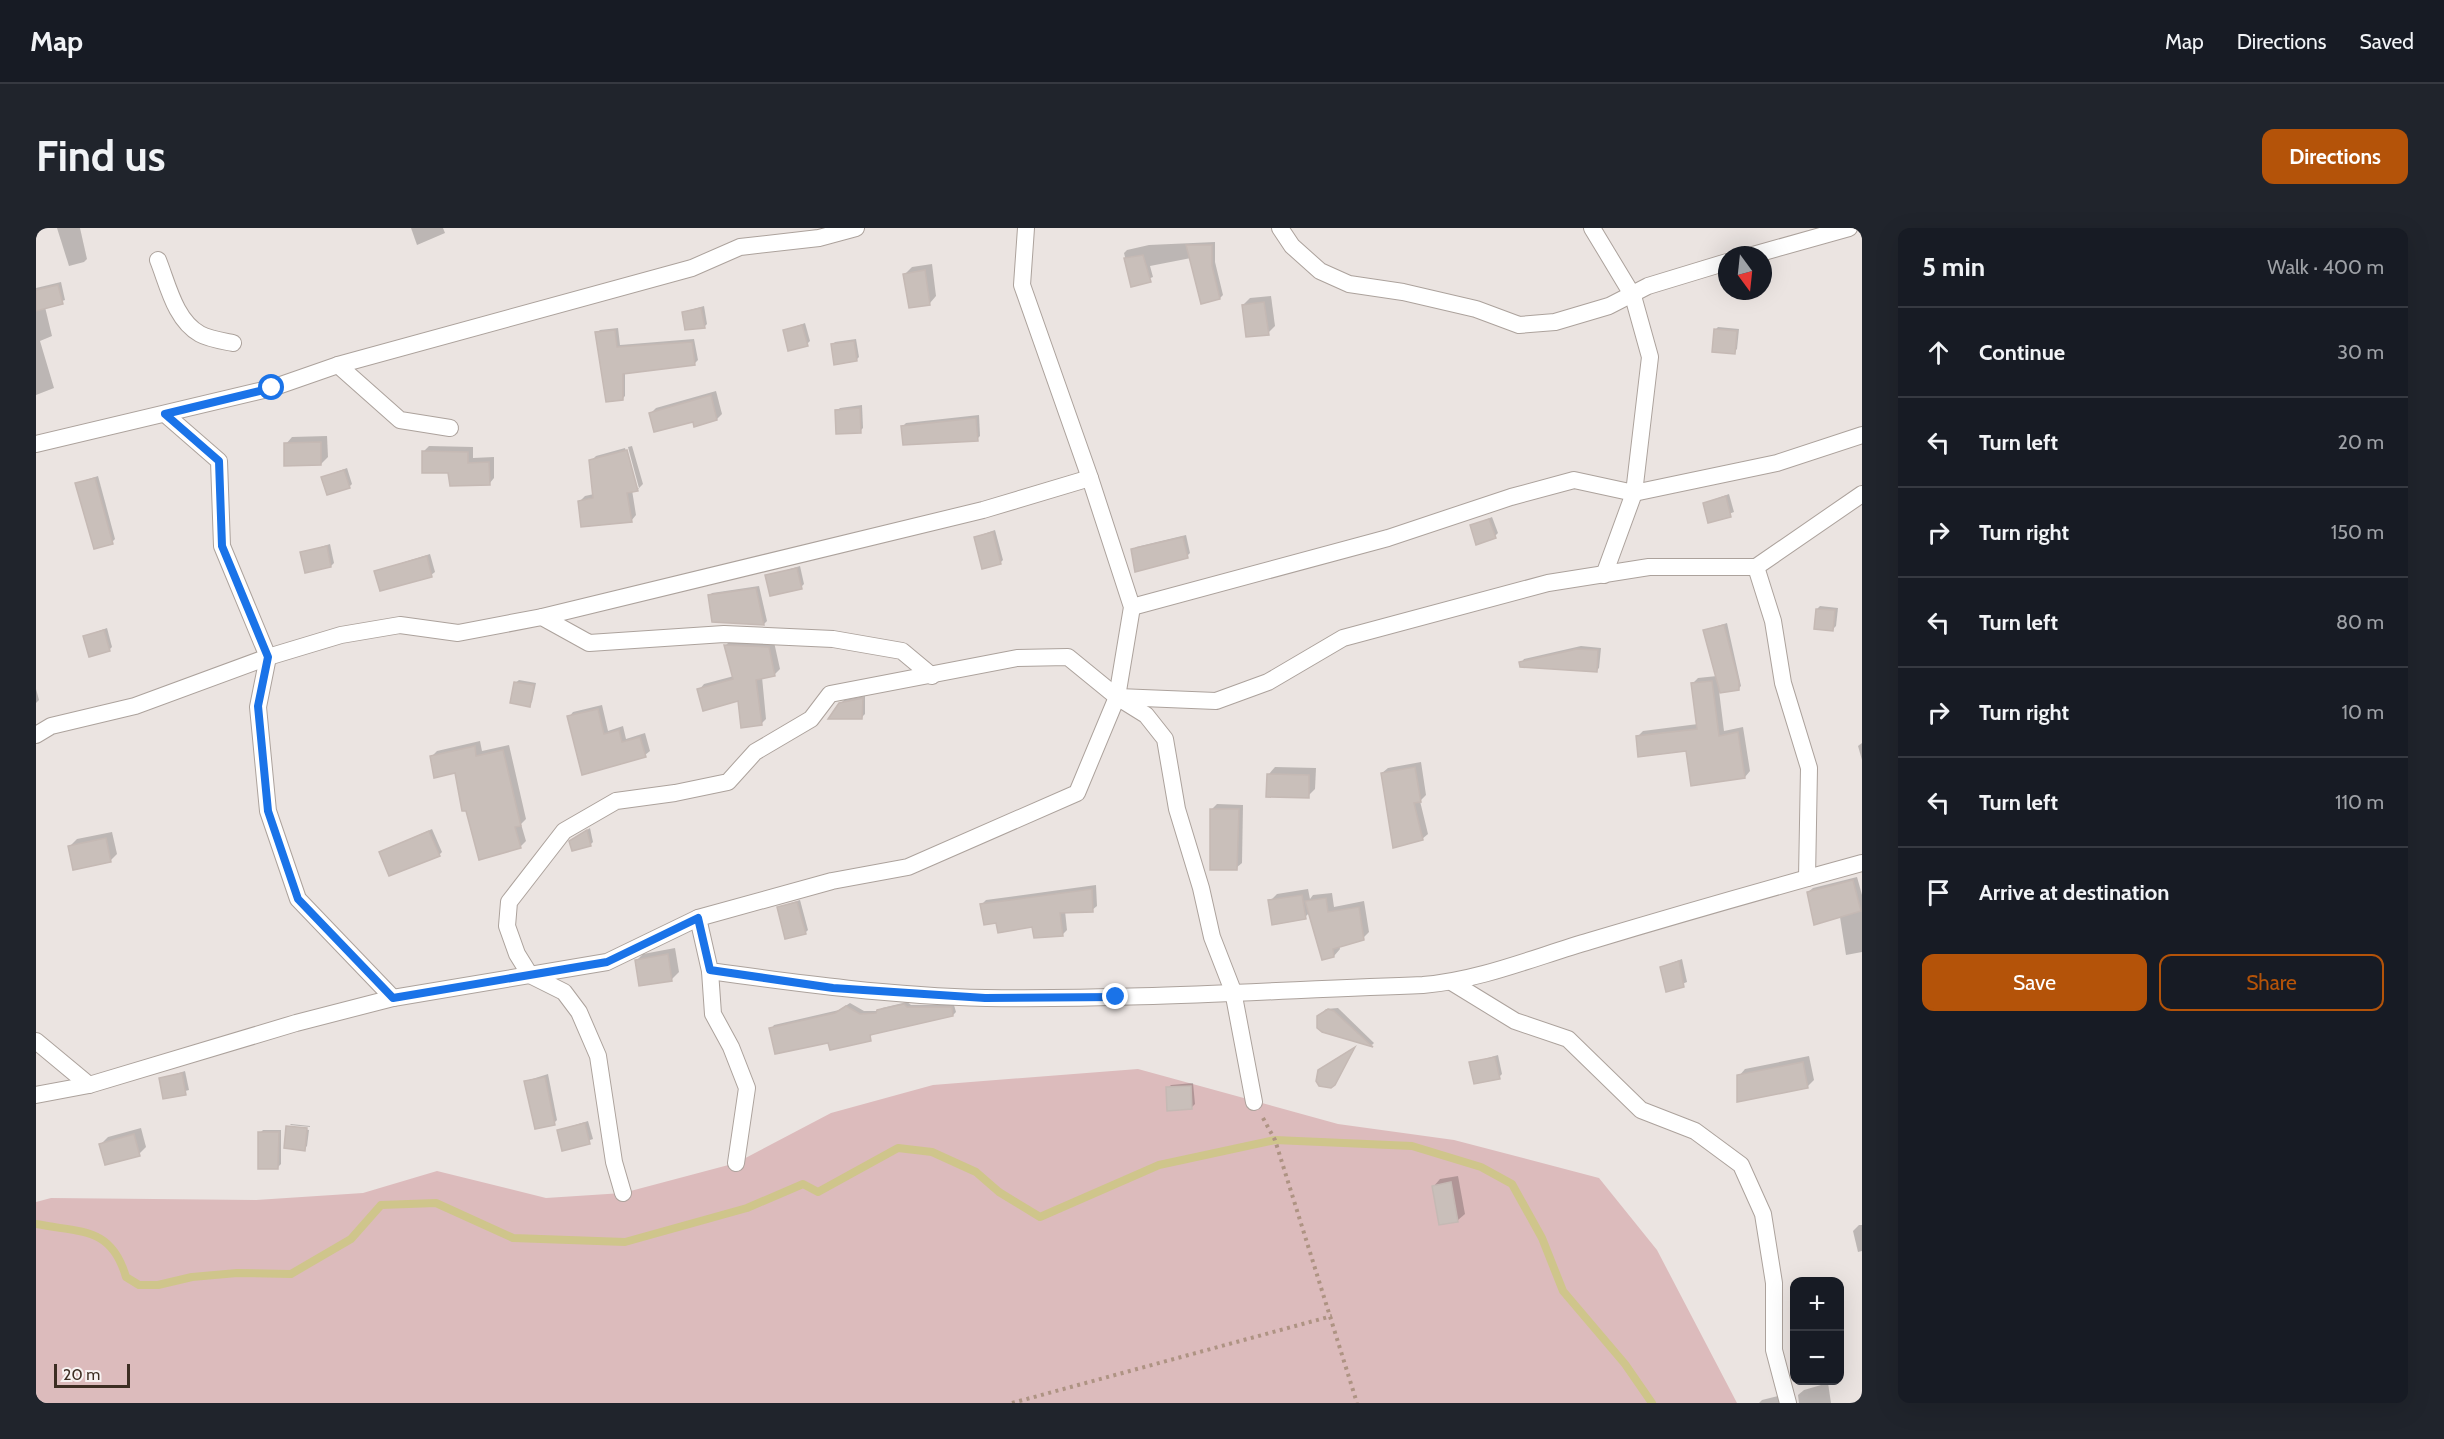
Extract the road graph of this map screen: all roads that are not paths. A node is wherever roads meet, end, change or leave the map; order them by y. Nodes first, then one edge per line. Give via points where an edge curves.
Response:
1 (856, 228) edge
2 (1026, 228) edge
3 (1280, 228) edge
4 (1592, 228) edge
5 (1849, 228) edge
6 (1772, 250) edge
7 (158, 260) dead end
8 (1718, 265) edge
9 (1633, 296) junction
10 (233, 343) dead end
11 (338, 365) junction
12 (165, 414) junction
13 (450, 428) dead end
14 (1862, 435) edge
15 (36, 444) edge
16 (1090, 478) junction
17 (1634, 493) junction
18 (1862, 494) edge
19 (1756, 567) junction
20 (1604, 575) junction
21 (1132, 607) junction
22 (542, 617) junction
23 (268, 657) junction
24 (932, 675) junction
25 (1117, 697) junction
26 (36, 735) edge
27 (1862, 863) edge
28 (1808, 878) junction
29 (698, 918) junction
30 (710, 970) junction
31 (531, 975) junction
32 (1453, 982) junction
33 (1233, 991) junction
34 (393, 998) junction
35 (36, 1041) edge
36 (89, 1085) junction
37 (36, 1095) edge
38 (1254, 1102) road end
39 (736, 1163) dead end
40 (624, 1193) dead end
41 (1788, 1403) edge

1 - 11 street via 819,238 740,247 692,268
2 - 16 street via 1022,285
3 - 9 street via 1292,246 1320,271 1349,284 1476,309 1519,325 1555,322
4 - 9 street
5 - 6 street
7 - 10 street via 177,308 190,326 201,335
8 - 9 street via 1648,286
9 - 17 street via 1650,357
11 - 12 street via 272,388
11 - 13 street via 400,420
12 - 15 street
12 - 23 street via 219,461 222,546
14 - 17 street via 1777,463
16 - 21 street
16 - 22 street via 983,510
17 - 20 street
17 - 21 street via 1574,480 1388,538
18 - 19 street
19 - 20 street via 1649,567
19 - 28 street via 1773,621 1783,683 1809,768
20 - 25 street via 1548,584 1343,638 1268,682 1216,701
21 - 25 street
22 - 23 street via 458,633 400,625 341,635
22 - 24 street via 589,643 724,634 833,639 902,651
23 - 26 street via 135,706 51,726
23 - 34 street via 258,706 268,811 298,899
24 - 25 street via 1017,658 1068,657
24 - 31 street via 830,693 811,719 755,752 728,782 616,801 564,831 509,902 507,926 517,954
25 - 29 street via 1077,793 908,867 832,881
25 - 33 street via 1146,715 1165,739 1177,809 1212,937
27 - 28 street
28 - 32 street
29 - 30 street
29 - 31 street via 607,962
30 - 33 street via 833,988 985,998
30 - 39 street via 713,1014 747,1088
31 - 34 street
31 - 40 street via 564,992 579,1012 598,1056 614,1162
32 - 33 street
32 - 41 street via 1515,1022 1568,1039 1641,1110 1695,1131 1741,1165 1763,1214 1774,1283 1774,1350
33 - 38 street
34 - 36 street
35 - 36 street
36 - 37 street

